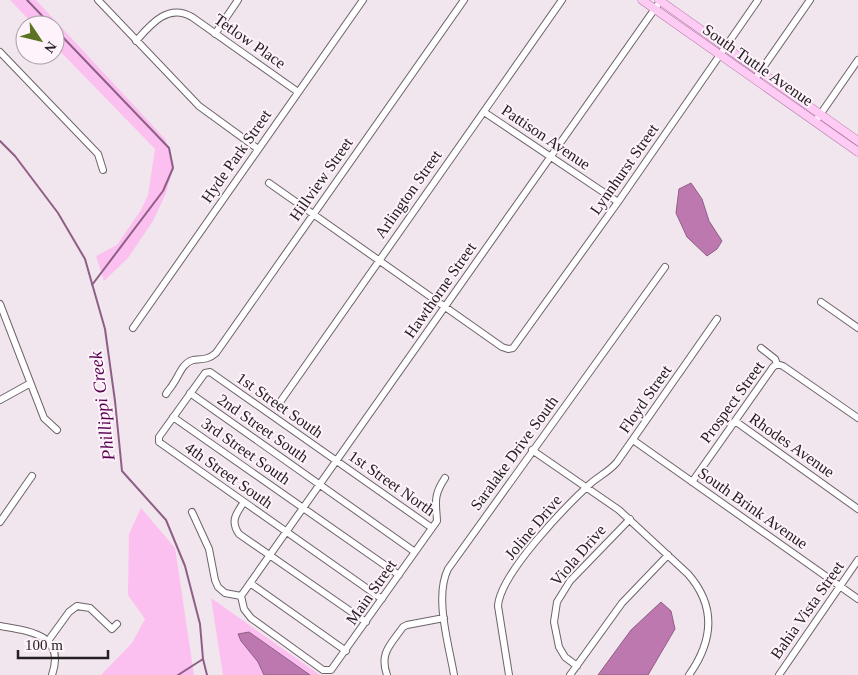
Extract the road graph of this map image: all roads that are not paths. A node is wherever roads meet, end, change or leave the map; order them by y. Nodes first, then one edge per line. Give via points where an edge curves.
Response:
1 (98, 0) edge
2 (238, 0) edge
3 (363, 0) edge
4 (464, 0) edge
5 (562, 0) edge
6 (642, 0) edge
7 (660, 0) edge
8 (758, 0) edge
9 (810, 0) edge
10 (654, 9) junction
11 (215, 34) junction
12 (136, 40) junction
13 (726, 48) junction
14 (0, 52) edge
15 (720, 56) junction
16 (858, 60) edge
17 (760, 71) junction
18 (755, 79) junction
19 (298, 92) junction
20 (484, 112) junction
21 (821, 114) junction
22 (815, 122) junction
23 (858, 141) edge
24 (258, 148) junction
25 (858, 152) edge
26 (550, 157) junction
27 (103, 170) dead end
28 (269, 183) dead end
29 (618, 202) junction
30 (313, 214) junction
31 (378, 260) junction
32 (665, 266) dead end
33 (821, 302) dead end
34 (0, 304) edge
35 (445, 306) junction
36 (717, 319) dead end
37 (133, 328) dead end
38 (858, 328) edge
39 (762, 348) dead end
40 (777, 364) junction
41 (29, 384) junction
42 (190, 393) junction
43 (166, 394) dead end
44 (0, 400) edge
45 (278, 405) dead end
46 (173, 417) junction
47 (858, 418) edge
48 (735, 421) junction
49 (57, 430) dead end
50 (633, 440) junction
51 (532, 450) junction
52 (336, 461) junction
53 (32, 476) dead end
54 (445, 478) dead end
55 (692, 482) junction
56 (319, 484) junction
57 (587, 488) junction
58 (244, 502) junction
59 (303, 508) junction
60 (858, 509) edge
61 (192, 512) dead end
62 (630, 519) junction
63 (0, 522) edge
64 (432, 528) junction
65 (286, 531) junction
66 (416, 552) junction
67 (668, 555) junction
68 (269, 556) junction
69 (858, 560) edge
70 (399, 576) junction
71 (250, 583) junction
72 (840, 586) junction
73 (242, 596) junction
74 (382, 599) junction
75 (858, 599) edge
76 (444, 618) junction
77 (366, 622) junction
78 (117, 624) dead end
79 (0, 626) edge
80 (48, 641) junction
81 (346, 651) junction
82 (577, 666) junction
83 (52, 675) edge
84 (387, 675) edge
85 (454, 675) edge
86 (509, 675) edge
87 (570, 675) edge
88 (689, 675) edge
89 (779, 675) edge

1 - 12 street
2 - 11 street
3 - 19 street, Hyde Park Street
4 - 30 street, Hillview Street
5 - 20 street, Arlington Street
6 - 10 main road, South Tuttle Avenue
7 - 10 street, Hawthorne Street
7 - 13 main road, South Tuttle Avenue
8 - 13 street, Lynnhurst Street
9 - 17 street
10 - 15 main road, South Tuttle Avenue
10 - 26 street, Hawthorne Street
11 - 12 street, Tetlow Place via 188,15 177,12 158,18
11 - 19 street, Tetlow Place
12 - 24 street via 199,106
13 - 15 street, Lynnhurst Street
13 - 17 main road, South Tuttle Avenue
14 - 27 street via 98,154
15 - 18 main road, South Tuttle Avenue
15 - 29 street, Lynnhurst Street
16 - 21 street
17 - 18 street
17 - 21 main road, South Tuttle Avenue
18 - 22 main road, South Tuttle Avenue
19 - 24 street, Hyde Park Street
20 - 26 street, Pattison Avenue
20 - 31 street, Arlington Street
21 - 22 street
21 - 23 main road, South Tuttle Avenue
22 - 25 main road, South Tuttle Avenue
24 - 37 street, Hyde Park Street
26 - 29 street, Pattison Avenue
26 - 35 street, Hawthorne Street
28 - 30 street
29 - 35 street, Lynnhurst Street via 516,345 508,349 502,347
30 - 31 street
30 - 43 street, Hillview Street via 216,353 204,360 191,361
31 - 35 street
31 - 45 street, Arlington Street
32 - 51 street, Saralake Drive South
33 - 38 street
34 - 41 street
35 - 52 street, Hawthorne Street
36 - 50 street, Floyd Street
39 - 40 street
40 - 47 street
40 - 48 street, Prospect Street
41 - 44 street
41 - 49 street via 44,418
42 - 46 street
42 - 52 street, 1st Street South via 207,372
42 - 56 street, 2nd Street South
46 - 58 street, 4th Street South via 159,442
46 - 59 street, 3rd Street South
48 - 55 street, Prospect Street
48 - 60 street, Rhodes Avenue
50 - 55 street, South Brink Avenue
50 - 57 street, Floyd Street via 612,468
51 - 57 street
51 - 76 street, Saralake Drive South via 448,569 441,595
52 - 56 street, Hawthorne Street
52 - 64 street, 1st Street North
53 - 63 street
54 - 64 street via 436,494 436,522
55 - 72 street, South Brink Avenue
56 - 59 street, Hawthorne Street
56 - 66 street, 2nd Street South
57 - 62 street
57 - 86 street, Joline Drive via 530,547 500,592 498,606
58 - 65 street, 4th Street South
58 - 68 street via 234,516 236,530 242,538
59 - 65 street, Hawthorne Street
59 - 70 street, 3rd Street South
61 - 73 street via 209,549 218,587 225,593
62 - 67 street
62 - 82 street, Viola Drive via 570,581 556,602 554,622 559,648
64 - 66 street, Main Street
65 - 68 street, Hawthorne Street
65 - 74 street, 4th Street South
66 - 70 street, Main Street
67 - 82 street via 622,603
67 - 88 street via 697,585 708,615 706,642
68 - 71 street, Hawthorne Street
68 - 77 street
69 - 72 street, Bahia Vista Street
70 - 74 street, Main Street
71 - 73 street, Hawthorne Street
71 - 81 street
72 - 75 street, South Brink Avenue
72 - 89 street, Bahia Vista Street
73 - 81 street, Main Street via 244,609 250,618 324,670 331,670
74 - 77 street, Main Street
76 - 84 street via 404,626 384,658
76 - 85 street, Saralake Drive South
77 - 81 street, Main Street
78 - 80 street via 112,629 90,608 77,606 68,612
79 - 80 street via 40,634
80 - 83 street via 53,651
82 - 87 street

